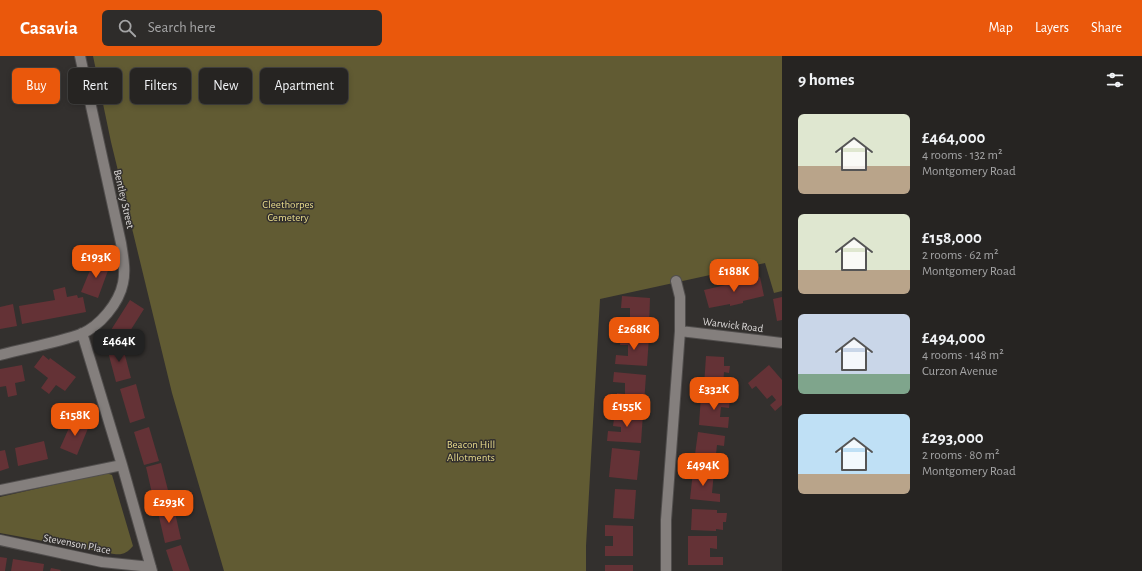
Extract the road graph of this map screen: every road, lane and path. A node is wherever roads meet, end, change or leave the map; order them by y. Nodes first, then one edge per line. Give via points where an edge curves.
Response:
1 (80, 56) edge
2 (676, 281) dead end
3 (680, 331) junction
4 (82, 333) junction
5 (782, 343) edge
6 (0, 355) edge
7 (122, 465) junction
8 (0, 490) edge
9 (0, 540) edge
10 (151, 569) edge
11 (666, 571) edge

1 - 4 street, Bentley Street via 121,243 124,271 120,292 112,306 101,320
2 - 3 street via 680,297
3 - 5 street, Warwick Road
3 - 11 street via 666,520
4 - 6 street, Bentley Street
4 - 7 street
7 - 8 street
7 - 10 street
9 - 10 street, Stevenson Place via 102,562

